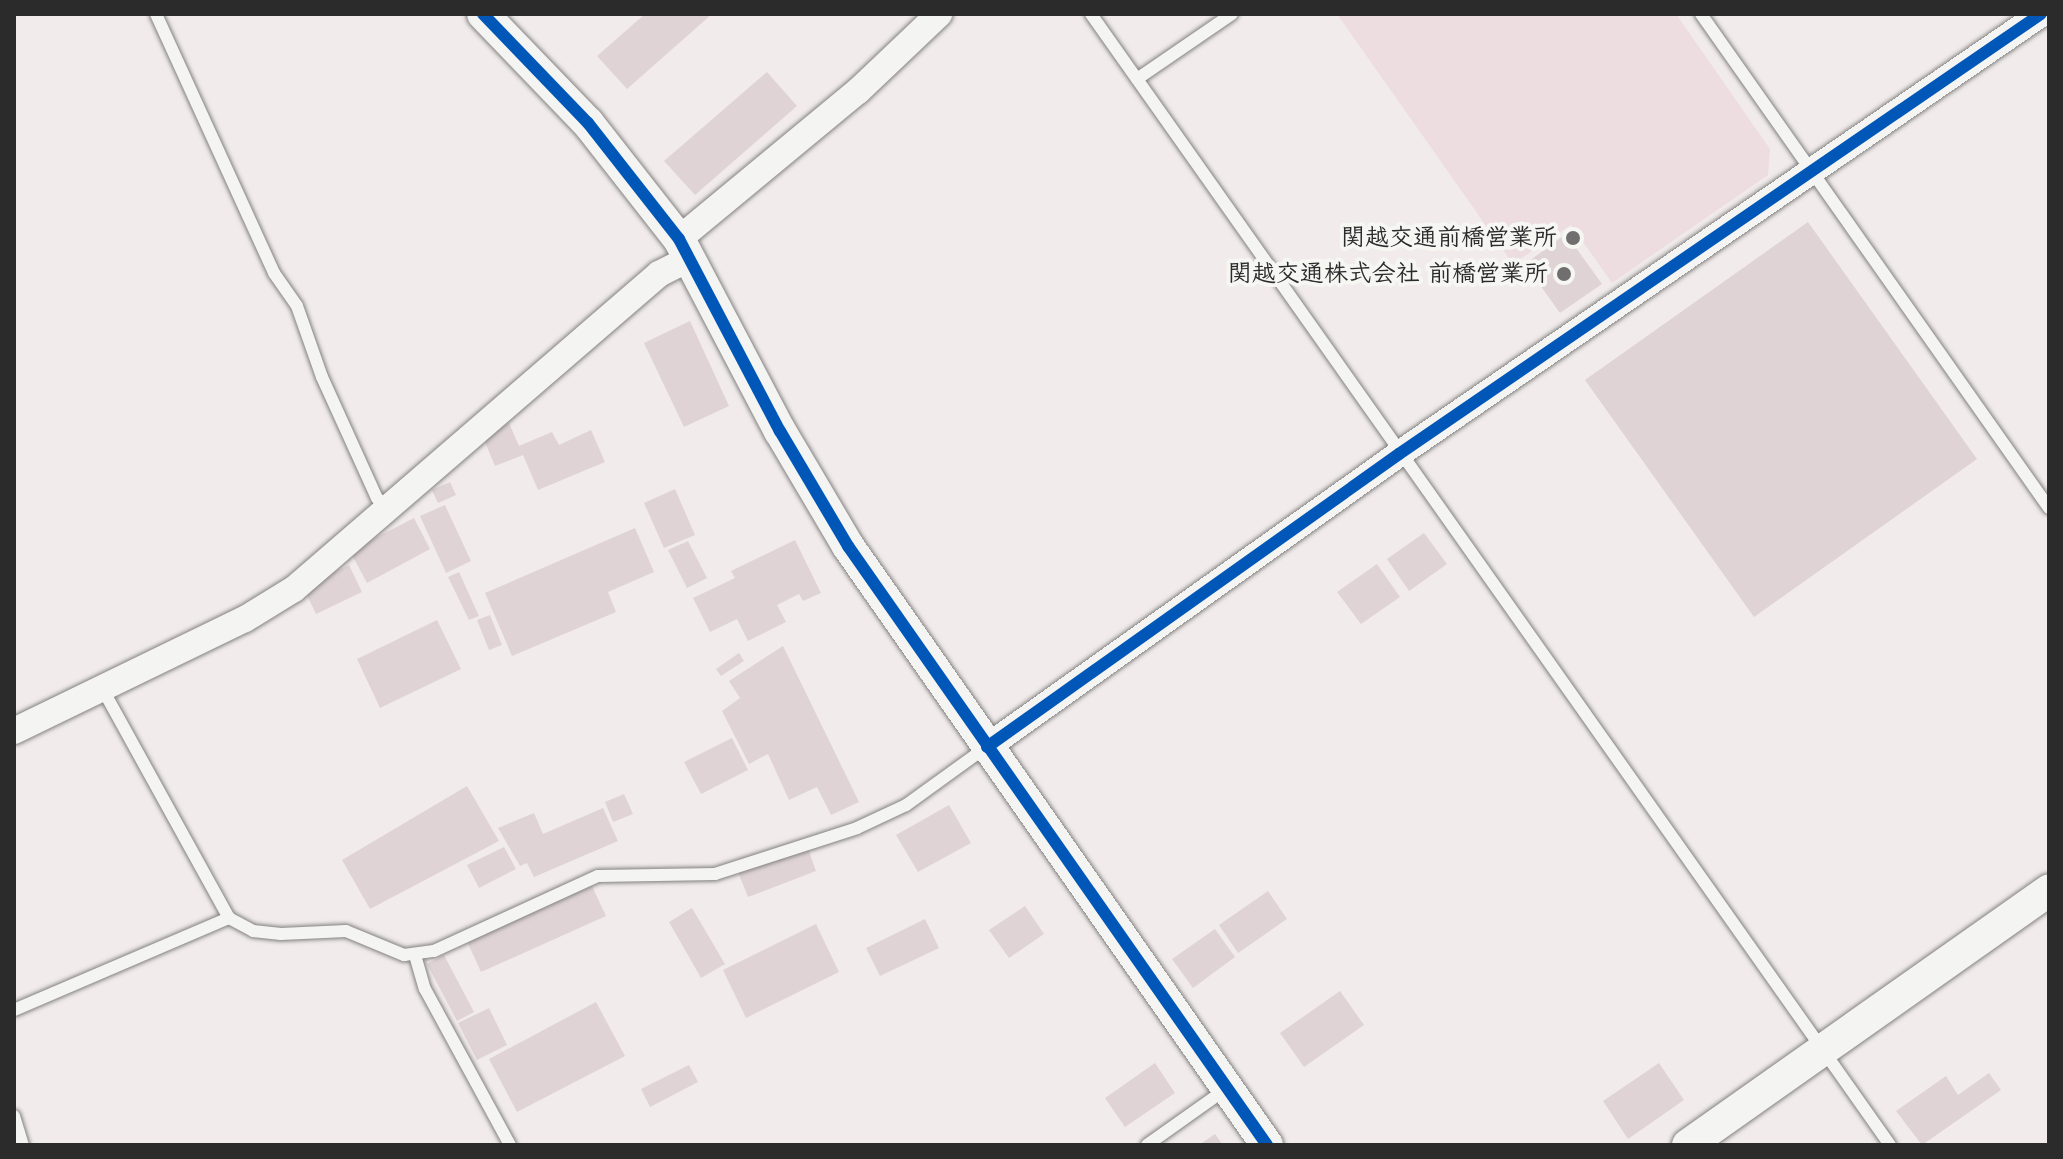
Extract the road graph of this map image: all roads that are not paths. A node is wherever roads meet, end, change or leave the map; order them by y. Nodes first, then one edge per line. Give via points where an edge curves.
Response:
1 (156, 14) edge
2 (483, 14) edge
3 (939, 14) edge
4 (1091, 14) edge
5 (1232, 14) edge
6 (1701, 14) edge
7 (2041, 14) edge
8 (1137, 79) junction
9 (1810, 170) junction
10 (685, 249) junction
11 (1399, 454) junction
12 (2049, 508) edge
13 (389, 509) junction
14 (102, 688) junction
15 (14, 731) edge
16 (987, 747) junction
17 (2049, 890) edge
18 (229, 918) junction
19 (415, 955) junction
20 (14, 1010) edge
21 (1824, 1050) junction
22 (1227, 1088) junction
23 (14, 1116) edge
24 (23, 1145) edge
25 (510, 1145) edge
26 (1147, 1145) edge
27 (1267, 1145) edge
28 (1688, 1145) edge
29 (1890, 1145) edge

1 - 13 lane via 274,273 297,306 322,377 377,498
2 - 10 street via 588,123
3 - 10 street
4 - 8 lane
5 - 8 lane
6 - 9 lane
7 - 9 street
8 - 11 lane
9 - 11 street
9 - 12 lane
10 - 13 street
10 - 16 street via 813,490
11 - 16 street
11 - 21 lane
13 - 14 street via 273,604
14 - 15 street
14 - 18 lane
16 - 19 lane via 906,805 857,828 715,874 598,876
16 - 22 street
17 - 21 street
18 - 19 lane via 253,931 346,931 391,953
18 - 20 lane
19 - 25 lane via 425,989
21 - 28 street
21 - 29 lane
22 - 26 lane
22 - 27 street
23 - 24 lane

